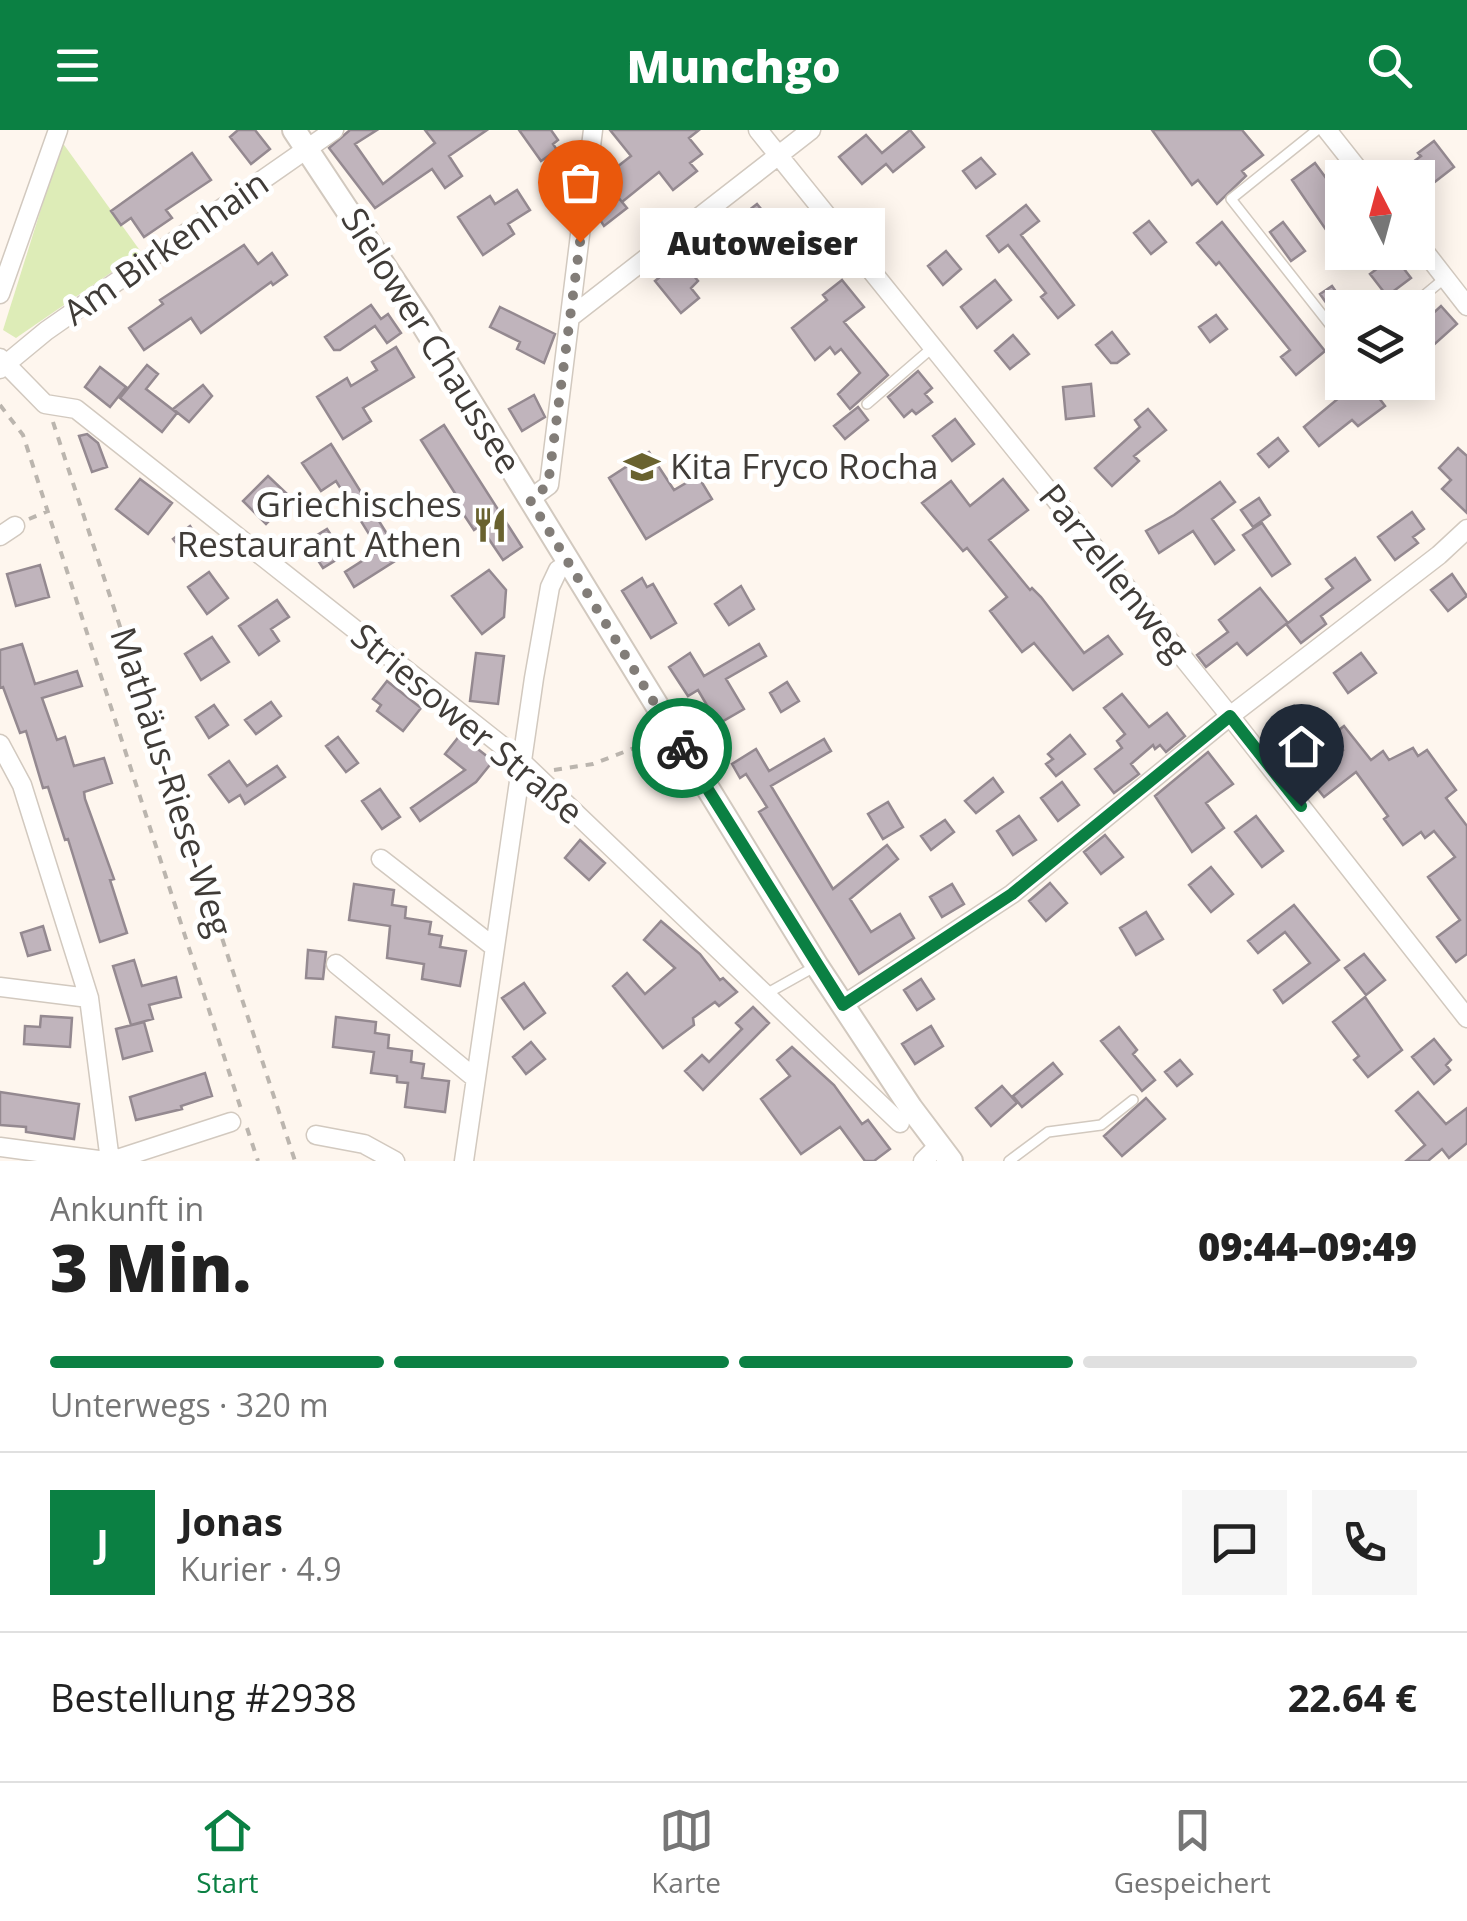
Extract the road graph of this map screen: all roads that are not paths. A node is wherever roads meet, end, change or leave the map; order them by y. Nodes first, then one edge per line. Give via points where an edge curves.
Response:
1 (58, 130) edge
2 (294, 130) edge
3 (334, 130) edge
4 (594, 130) edge
5 (758, 130) edge
6 (811, 130) edge
7 (1317, 130) edge
8 (1326, 130) edge
9 (308, 150) junction
10 (778, 156) junction
11 (1350, 160) edge
12 (1435, 265) edge
13 (1446, 278) junction
14 (1, 289) edge
15 (1432, 290) edge
16 (1467, 306) edge
17 (572, 316) junction
18 (1325, 318) edge
19 (932, 348) junction
20 (2, 364) edge
21 (867, 404) dead end
22 (530, 500) junction
23 (1467, 528) edge
24 (569, 564) junction
25 (1230, 716) junction
26 (0, 744) edge
27 (520, 760) junction
28 (382, 859) dead end
29 (494, 947) junction
30 (336, 964) dead end
31 (817, 966) junction
32 (0, 986) edge
33 (766, 994) junction
34 (90, 998) junction
35 (843, 1005) junction
36 (1467, 1018) edge
37 (476, 1078) junction
38 (1133, 1100) dead end
39 (230, 1122) dead end
40 (900, 1123) dead end
41 (316, 1134) dead end
42 (0, 1147) edge
43 (938, 1156) edge
44 (109, 1161) edge
45 (395, 1161) edge
46 (464, 1161) edge
47 (1009, 1161) edge

1 - 14 street
2 - 9 main road, Sielower Chaussee
3 - 9 street, Am Birkenhain
4 - 17 street
5 - 10 street, Parzellenweg
6 - 10 street
7 - 18 lane via 1231,199
8 - 11 street
9 - 20 street, Am Birkenhain
9 - 22 main road, Sielower Chaussee
10 - 17 street
10 - 19 street, Parzellenweg
12 - 13 street
13 - 15 lane
13 - 16 street
17 - 22 street via 548,485
19 - 21 lane
19 - 25 street, Parzellenweg
20 - 27 street, Striesower Straße via 46,404 76,409
22 - 24 main road, Sielower Chaussee
23 - 25 street
24 - 27 street via 550,587
24 - 31 main road, Sielower Chaussee
25 - 35 street via 1012,894
25 - 36 street, Parzellenweg
26 - 34 street via 22,785
27 - 29 street
27 - 33 street, Striesower Straße
28 - 29 street
29 - 37 street
30 - 37 street
31 - 33 lane
31 - 35 main road, Sielower Chaussee
32 - 34 street
33 - 40 street, Striesower Straße
34 - 44 street
35 - 43 main road, Sielower Chaussee
37 - 46 street
38 - 47 lane via 1101,1125 1048,1132
39 - 44 street
41 - 45 street via 364,1144
42 - 44 street

